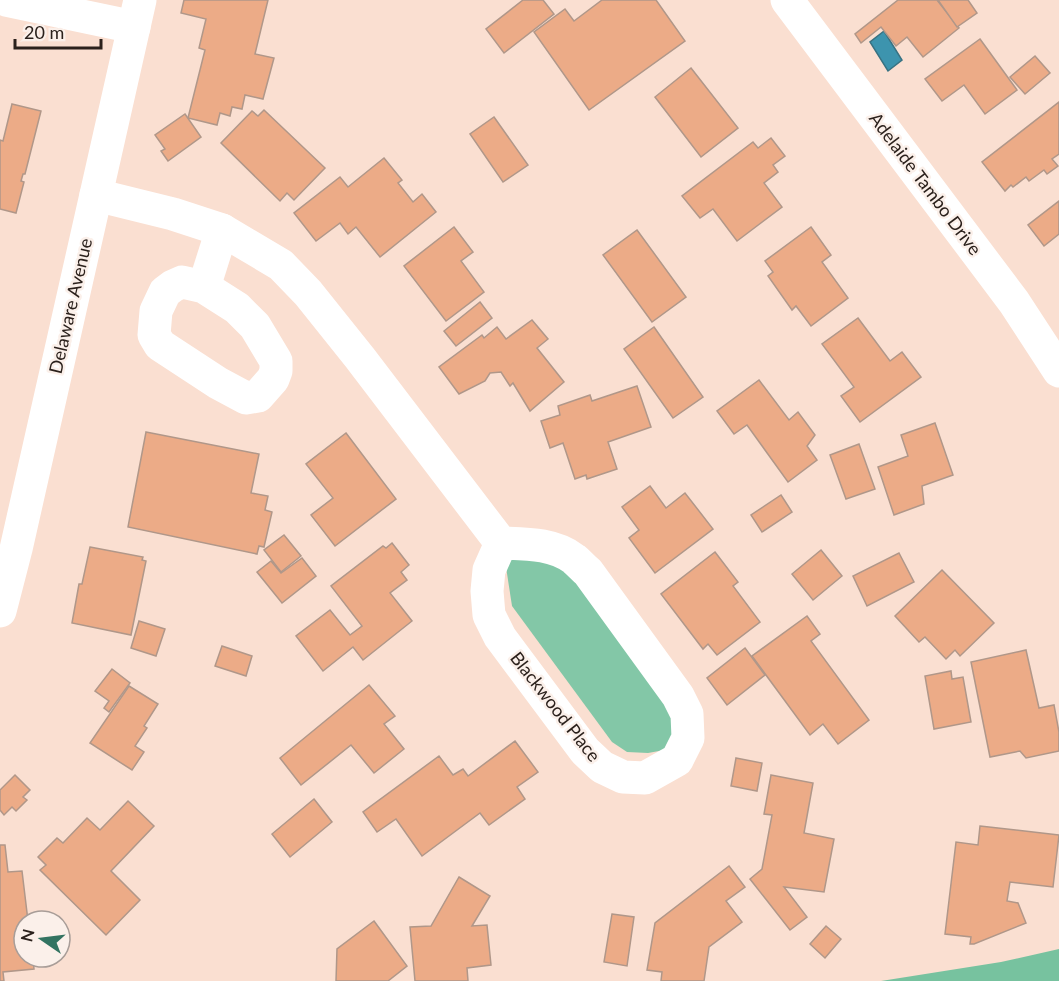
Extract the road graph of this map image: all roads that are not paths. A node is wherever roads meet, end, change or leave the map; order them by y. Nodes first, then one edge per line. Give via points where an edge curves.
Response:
1 (6, 0) edge
2 (787, 0) edge
3 (137, 14) edge
4 (96, 195) junction
5 (222, 230) junction
6 (204, 287) dead end
7 (1059, 371) edge
8 (501, 543) junction
9 (0, 611) edge

1 - 3 street
2 - 7 street, Adelaide Tambo Drive via 1014,302
3 - 4 street, Delaware Avenue
4 - 5 street
4 - 9 street, Delaware Avenue
5 - 6 street
5 - 8 street via 280,265 308,293
8 - 8 street, Blackwood Place via 552,549 572,558 588,573 687,714 688,738 677,760 645,778 623,777 602,767 585,751 500,637 489,615 489,570

